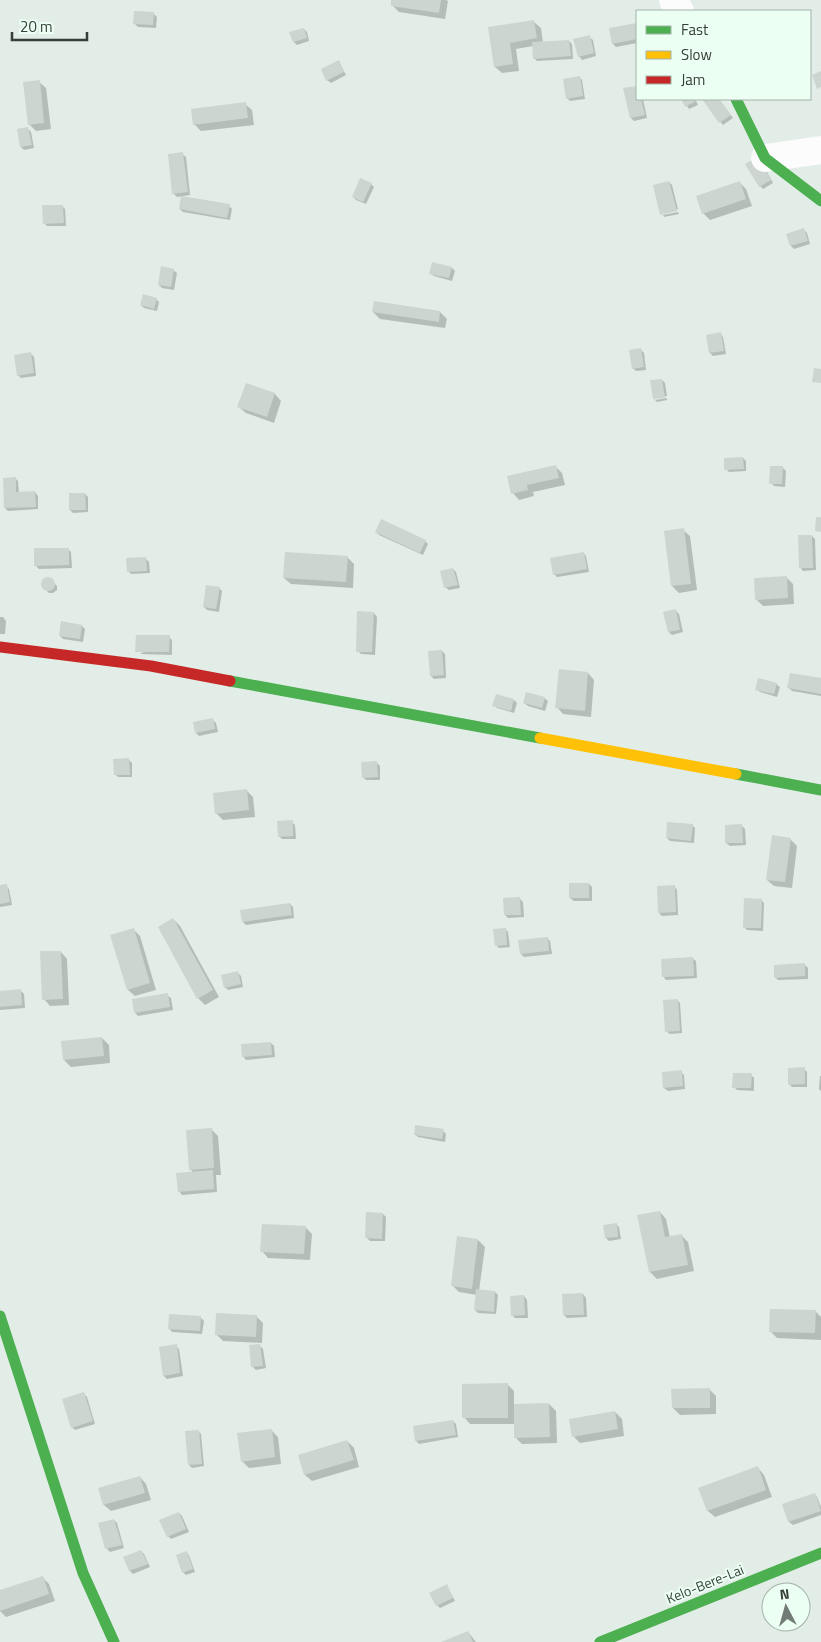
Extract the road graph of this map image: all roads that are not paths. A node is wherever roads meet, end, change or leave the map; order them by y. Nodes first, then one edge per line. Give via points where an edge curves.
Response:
1 (736, 100) edge
2 (821, 150) edge
3 (764, 158) junction
4 (821, 201) edge
5 (0, 647) edge
6 (821, 790) edge
7 (0, 1316) edge
8 (821, 1553) edge
9 (114, 1642) edge
10 (600, 1642) edge

1 - 3 street
2 - 3 street
3 - 4 street
5 - 6 street via 151,666
7 - 9 street via 83,1573
8 - 10 street, Kelo-Bere-Lai

